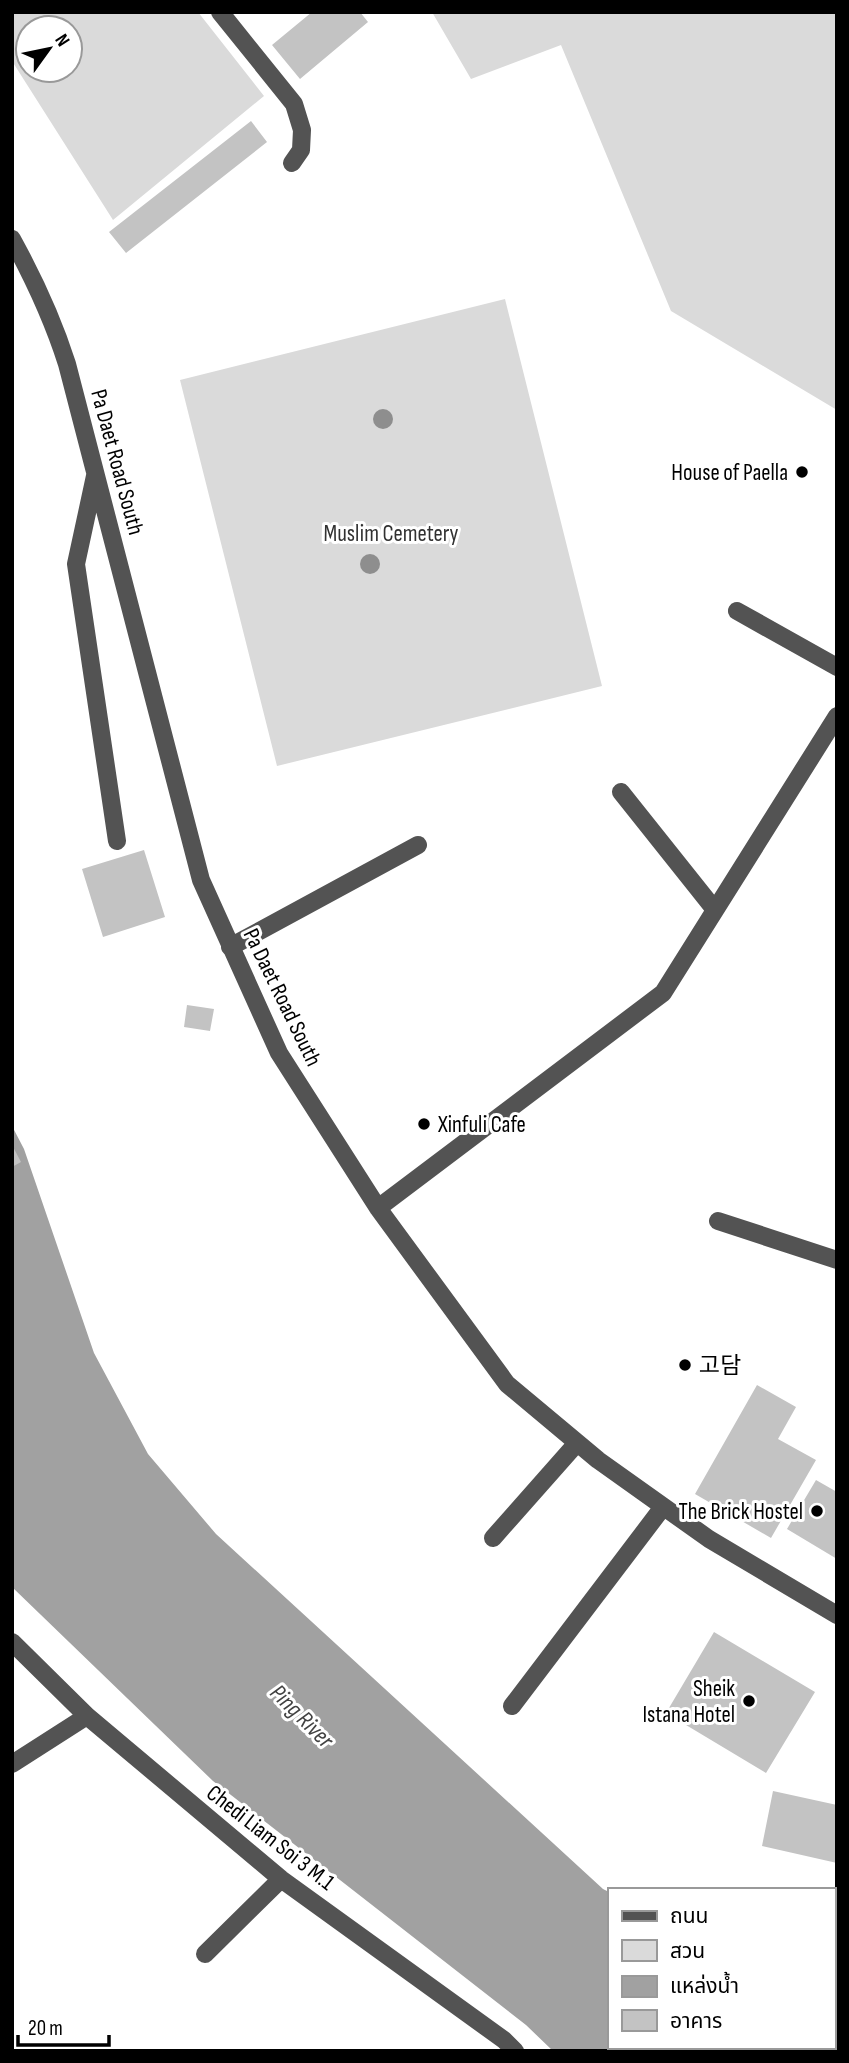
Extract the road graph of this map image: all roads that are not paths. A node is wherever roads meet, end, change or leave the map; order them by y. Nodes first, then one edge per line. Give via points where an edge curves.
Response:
1 (220, 12) edge
2 (292, 163) dead end
3 (12, 239) edge
4 (96, 473) junction
5 (737, 611) dead end
6 (837, 667) edge
7 (837, 716) edge
8 (621, 792) dead end
9 (117, 841) dead end
10 (418, 845) dead end
11 (715, 910) junction
12 (230, 947) junction
13 (378, 1208) junction
14 (718, 1221) dead end
15 (837, 1260) edge
16 (577, 1443) junction
17 (663, 1507) junction
18 (493, 1538) dead end
19 (837, 1615) edge
20 (15, 1647) edge
21 (512, 1706) dead end
22 (87, 1716) junction
23 (12, 1764) edge
24 (281, 1879) junction
25 (205, 1954) dead end
26 (515, 2051) edge

1 - 2 street via 294,104 302,130 301,150
3 - 4 street, Pa Daet Road South via 57,333
4 - 9 street via 76,564
4 - 12 street, Pa Daet Road South via 201,880
5 - 6 street
7 - 11 street
8 - 11 street
10 - 12 street
11 - 13 street via 663,993
12 - 13 street, Pa Daet Road South via 279,1053
13 - 16 street, Pa Daet Road South via 507,1384
14 - 15 street
16 - 17 street, Pa Daet Road South
16 - 18 street
17 - 19 street, Pa Daet Road South
17 - 21 street
20 - 22 street, Chedi Liam Soi 3 M.1
22 - 23 street
22 - 24 street, Chedi Liam Soi 3 M.1
24 - 25 street
24 - 26 street, Chedi Liam Soi 3 M.1

